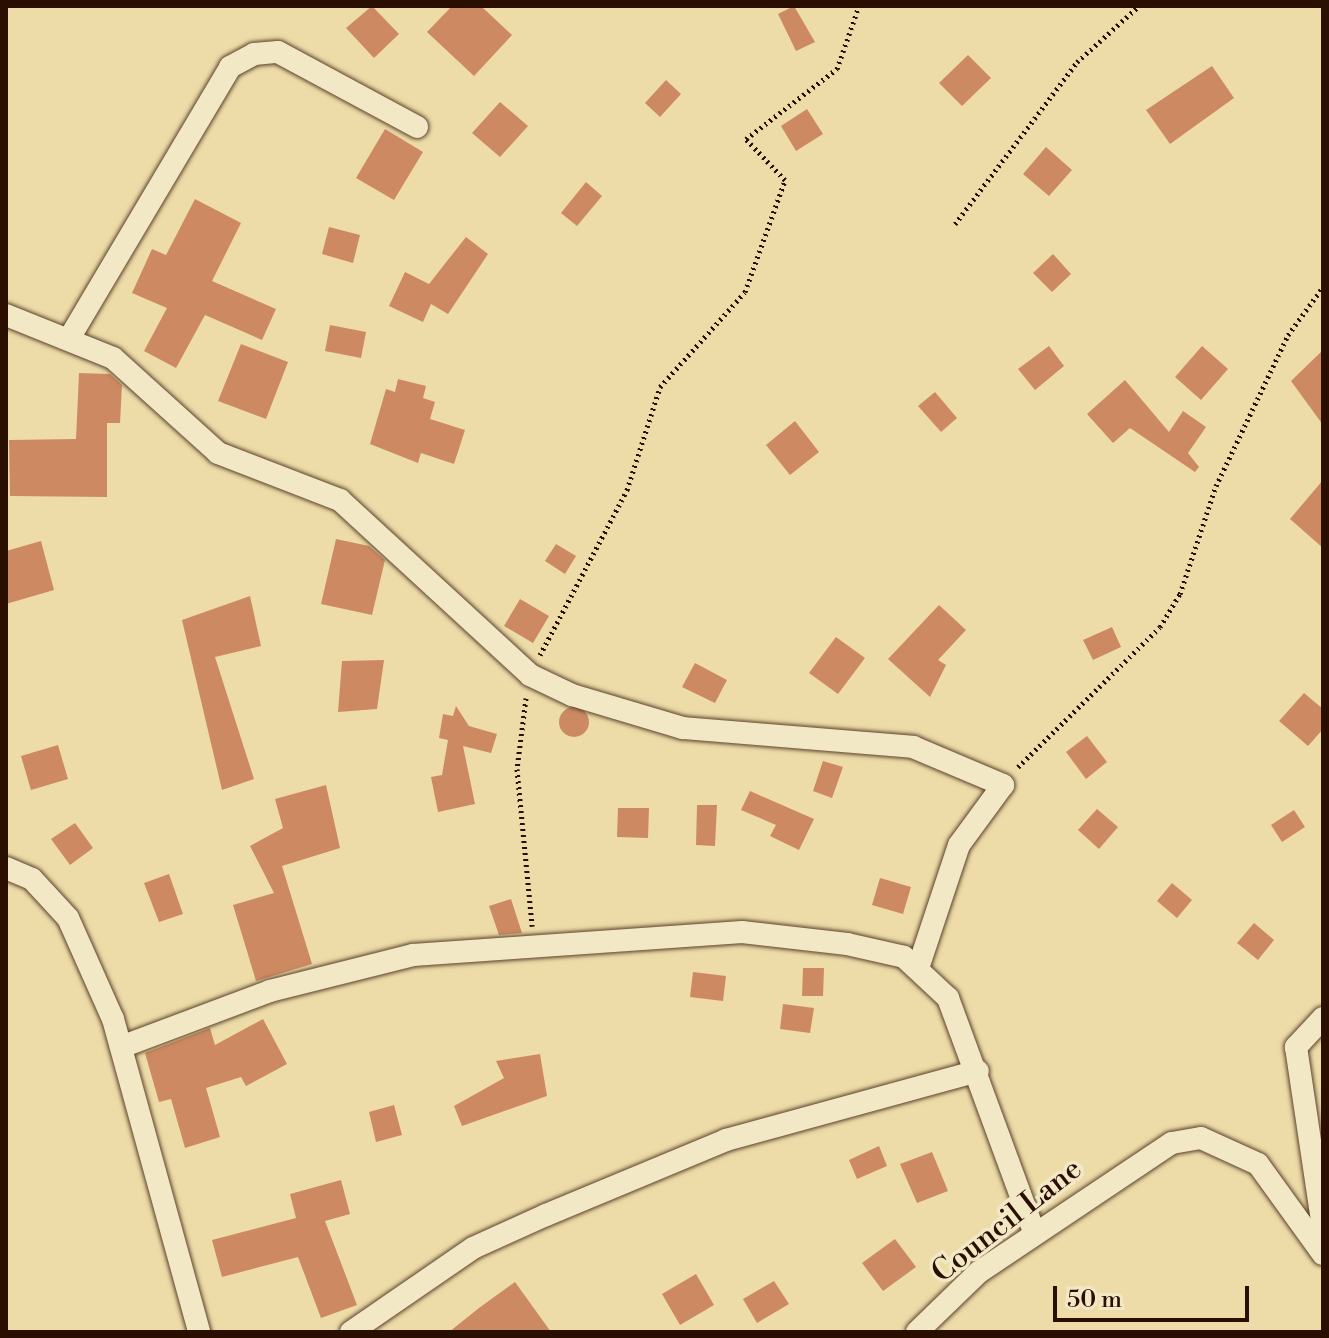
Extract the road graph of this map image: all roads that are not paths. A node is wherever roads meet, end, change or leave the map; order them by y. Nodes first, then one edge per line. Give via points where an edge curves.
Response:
1 (417, 127) dead end
2 (6, 315) edge
3 (70, 337) junction
4 (6, 868) edge
5 (919, 965) junction
6 (1323, 1018) edge
7 (121, 1047) junction
8 (978, 1071) junction
9 (1323, 1228) edge
10 (1034, 1232) junction
11 (1323, 1254) edge
12 (199, 1332) edge
13 (351, 1332) edge
14 (917, 1332) edge

1 - 3 street via 278,52 254,54 230,67
2 - 3 street
3 - 5 street via 141,378 218,453 340,500 370,520 530,675 612,710 683,728 913,747 1003,785 959,845
4 - 7 street via 32,879 68,918
5 - 7 street via 775,933 413,955 346,968
5 - 8 street via 948,998
6 - 9 street via 1296,1047
7 - 12 street
8 - 10 street
8 - 13 street via 726,1140 573,1203 473,1248
10 - 11 street, Council Lane via 1136,1162 1201,1138 1233,1149 1281,1187
10 - 14 street, Council Lane

